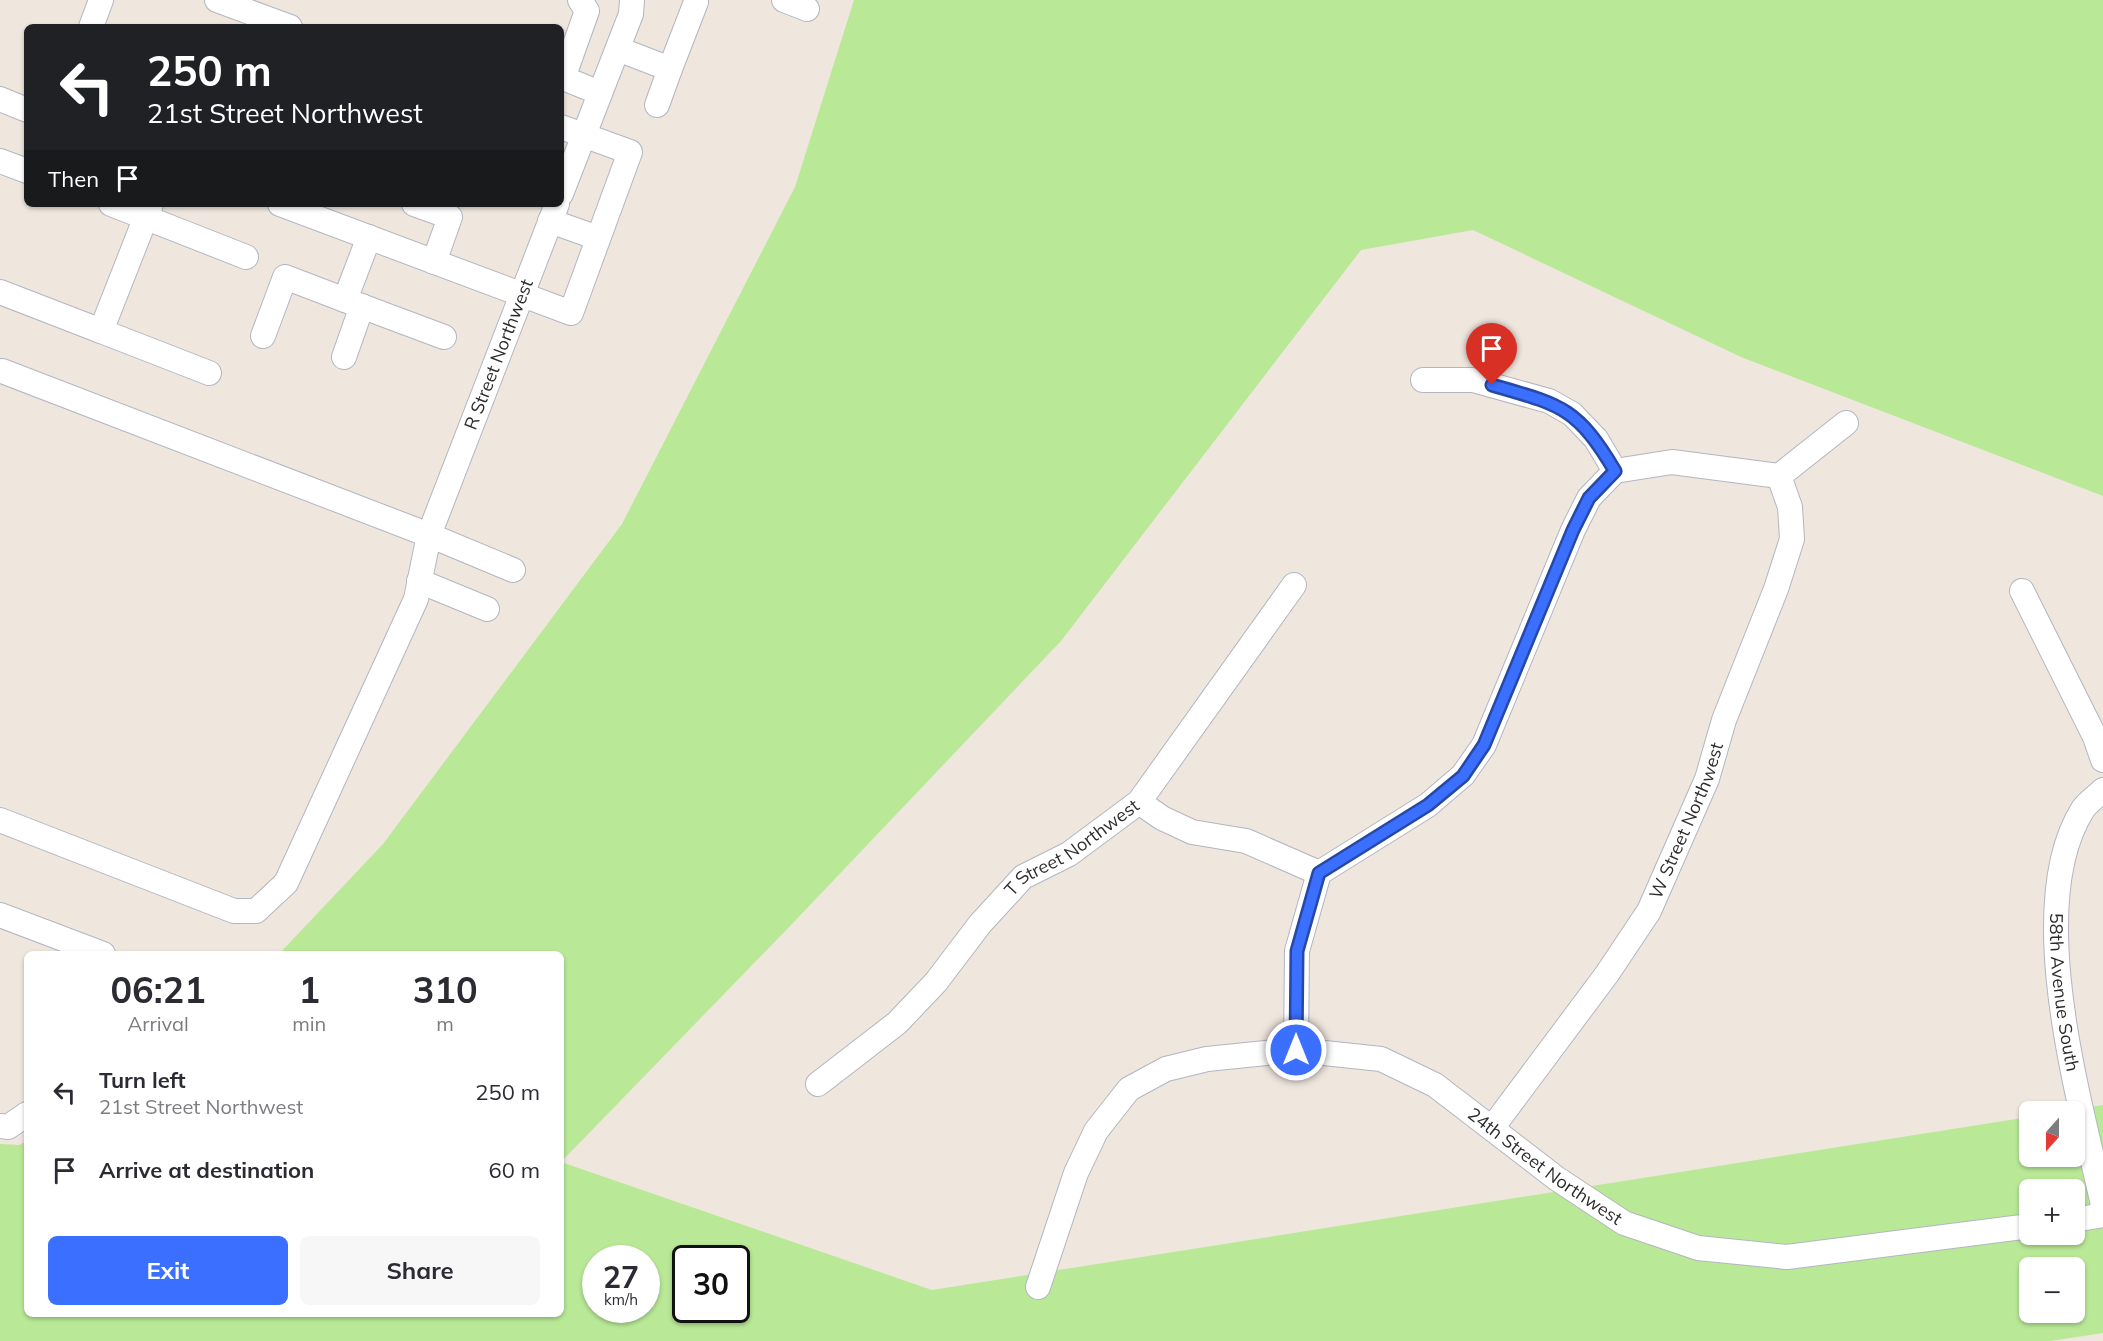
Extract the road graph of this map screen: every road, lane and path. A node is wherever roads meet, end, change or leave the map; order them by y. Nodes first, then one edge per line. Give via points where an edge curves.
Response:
1 (101, 0) edge
2 (217, 0) edge
3 (580, 0) edge
4 (632, 0) edge
5 (784, 0) edge
6 (696, 2) dead end
7 (807, 9) dead end
8 (92, 24) edge
9 (282, 24) edge
10 (618, 49) junction
11 (670, 69) junction
12 (564, 75) edge
13 (564, 78) edge
14 (600, 93) junction
15 (0, 99) edge
16 (657, 105) dead end
17 (24, 109) edge
18 (564, 128) edge
19 (584, 135) junction
20 (0, 161) edge
21 (24, 170) edge
22 (564, 186) edge
23 (127, 207) edge
24 (288, 207) edge
25 (422, 207) edge
26 (148, 211) edge
27 (554, 213) edge
28 (369, 237) junction
29 (598, 238) junction
30 (246, 257) dead end
31 (434, 262) junction
32 (0, 292) edge
33 (521, 295) junction
34 (354, 303) junction
35 (101, 331) junction
36 (263, 336) dead end
37 (444, 337) dead end
38 (344, 357) dead end
39 (1, 372) edge
40 (209, 373) dead end
41 (1423, 380) dead end
42 (1846, 423) dead end
43 (1615, 471) junction
44 (1779, 476) junction
45 (429, 535) junction
46 (513, 570) dead end
47 (419, 581) junction
48 (1294, 585) dead end
49 (2022, 591) dead end
50 (487, 609) dead end
51 (2103, 760) edge
52 (2103, 790) edge
53 (1139, 802) junction
54 (0, 820) edge
55 (1319, 873) junction
56 (0, 915) edge
57 (95, 951) edge
58 (1296, 1050) junction
59 (818, 1084) dead end
60 (24, 1116) edge
61 (0, 1126) edge
62 (1492, 1128) junction
63 (2103, 1205) edge
64 (2103, 1215) edge
65 (2085, 1218) edge
66 (2019, 1227) edge
67 (1038, 1287) dead end

1 - 8 street
2 - 9 street
3 - 12 street via 587,11
4 - 10 street
5 - 7 street
6 - 11 street
10 - 11 street
10 - 14 street
11 - 16 street
13 - 14 street
14 - 19 street
15 - 17 street
18 - 19 street
19 - 22 street
19 - 29 street via 630,152
20 - 21 street
23 - 26 street
24 - 28 street
25 - 31 street via 450,217
26 - 30 street
26 - 35 street
27 - 29 street
27 - 33 street, R Street Northwest
28 - 31 street
28 - 34 street
29 - 33 street via 571,313
31 - 33 street
32 - 35 street
33 - 45 street, R Street Northwest
34 - 36 street via 285,277
34 - 37 street
34 - 38 street
35 - 40 street
39 - 45 street
41 - 43 street via 1473,380 1549,401 1572,414 1588,430
42 - 44 street
43 - 44 street via 1672,462
43 - 55 street via 1589,498 1573,530 1484,745 1463,776 1428,805
44 - 62 street, W Street Northwest via 1790,507 1792,539 1724,720 1703,790 1649,911 1608,974
45 - 46 street
45 - 47 street, R Street Northwest
47 - 50 street
47 - 54 street, R Street Northwest via 416,599 286,882 256,911 234,911
48 - 53 street, T Street Northwest
49 - 51 street
52 - 63 street, 58th Avenue South via 2084,807 2066,849 2057,902 2058,971
53 - 55 street via 1192,832 1246,841
53 - 59 street, T Street Northwest via 1069,854 1023,877 897,1023
55 - 58 street via 1297,951
56 - 57 street
58 - 62 street, 24th Street Northwest via 1381,1059 1435,1085
58 - 67 street, 24th Street Northwest via 1207,1059 1166,1069 1130,1089 1096,1131 1076,1173
60 - 61 street via 8,1128
62 - 66 street, 24th Street Northwest via 1556,1178 1624,1223 1698,1248 1787,1257
64 - 65 street

